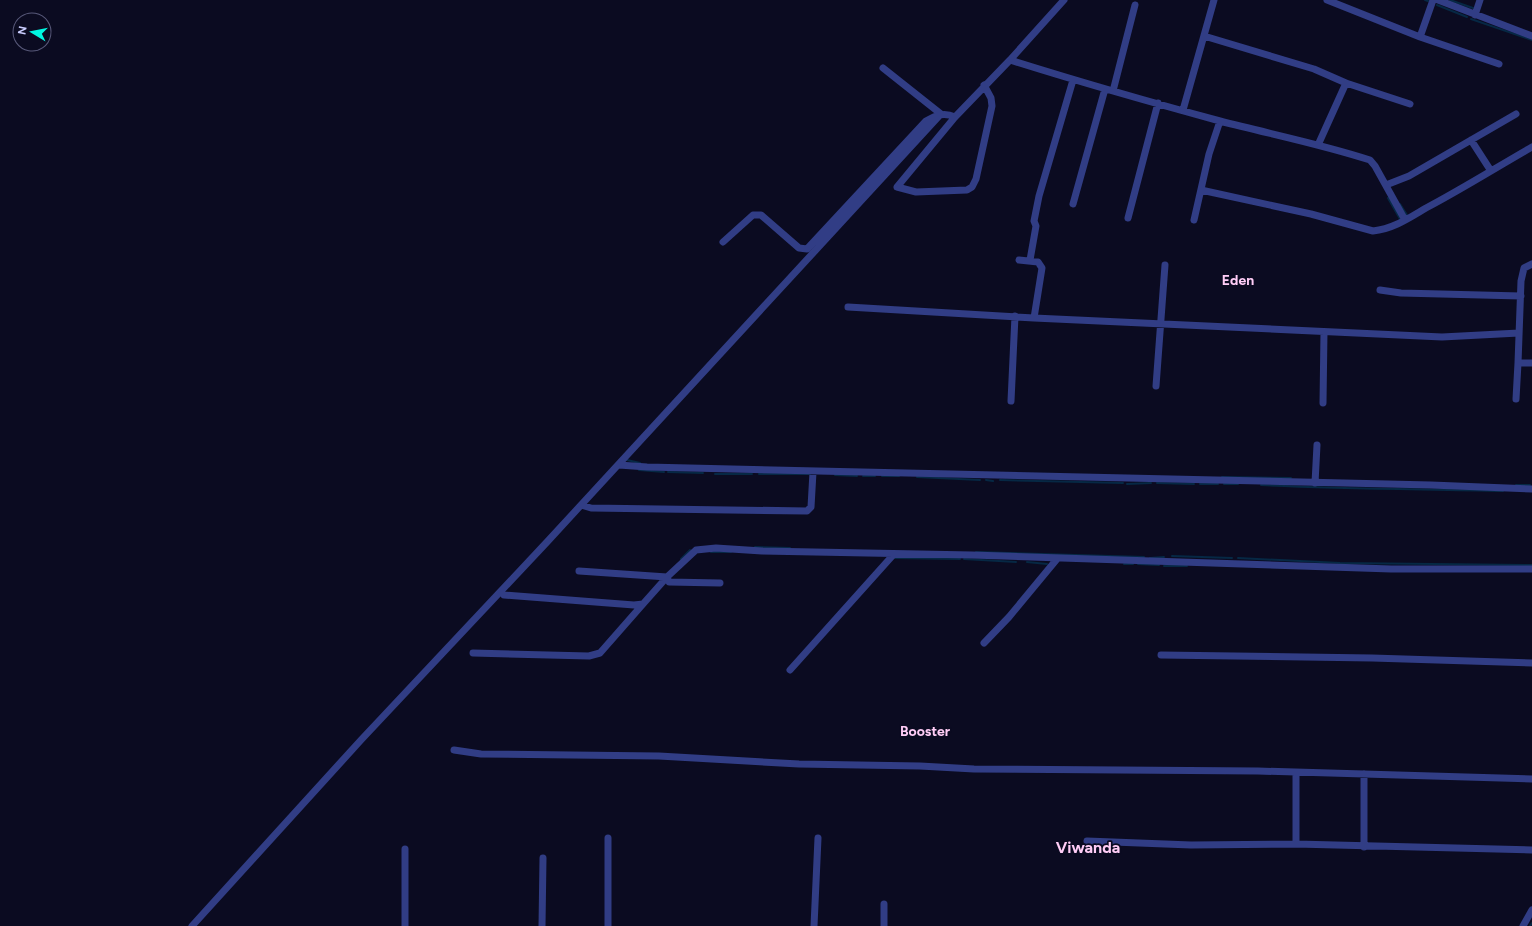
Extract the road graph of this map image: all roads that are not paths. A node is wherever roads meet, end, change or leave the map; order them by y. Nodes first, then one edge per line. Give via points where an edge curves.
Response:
1 (1064, 0) edge
2 (1214, 0) edge
3 (1327, 0) edge
4 (1433, 0) edge
5 (1438, 0) edge
6 (1480, 0) edge
7 (1135, 4) dead end
8 (1475, 15) junction
9 (1204, 36) junction
10 (1420, 36) junction
11 (1532, 36) edge
12 (1010, 60) junction
13 (1499, 64) dead end
14 (883, 68) dead end
15 (1073, 80) junction
16 (1346, 83) junction
17 (984, 85) junction
18 (1105, 89) junction
19 (1113, 91) junction
20 (1158, 103) junction
21 (1410, 104) dead end
22 (1183, 110) junction
23 (941, 114) junction
24 (1516, 114) dead end
25 (955, 117) junction
26 (1220, 121) junction
27 (1471, 140) junction
28 (1318, 145) junction
29 (1532, 147) edge
30 (1491, 171) junction
31 (1386, 185) junction
32 (1201, 190) junction
33 (1073, 204) dead end
34 (1128, 218) dead end
35 (1194, 220) dead end
36 (1405, 220) junction
37 (722, 242) dead end
38 (1019, 260) dead end
39 (1030, 260) junction
40 (1532, 264) edge
41 (1165, 266) dead end
42 (1380, 290) dead end
43 (1521, 296) junction
44 (848, 307) dead end
45 (1015, 316) junction
46 (1034, 318) junction
47 (1161, 323) junction
48 (1324, 332) junction
49 (1519, 333) junction
50 (1518, 363) junction
51 (1532, 363) edge
52 (1156, 386) dead end
53 (1516, 399) dead end
54 (1011, 401) dead end
55 (1323, 403) dead end
56 (1317, 445) dead end
57 (619, 465) junction
58 (813, 472) junction
59 (1315, 483) junction
60 (1532, 489) edge
61 (581, 505) junction
62 (894, 554) junction
63 (1057, 559) junction
64 (1532, 569) edge
65 (579, 571) dead end
66 (667, 577) junction
67 (720, 582) dead end
68 (504, 595) dead end
69 (643, 604) junction
70 (984, 643) dead end
71 (473, 653) dead end
72 (1161, 655) dead end
73 (1532, 663) edge
74 (790, 670) dead end
75 (454, 750) dead end
76 (1296, 773) junction
77 (1364, 774) junction
78 (1532, 779) edge
79 (608, 838) dead end
80 (818, 838) dead end
81 (1087, 841) dead end
82 (1296, 844) junction
83 (1364, 847) junction
84 (405, 849) dead end
85 (1532, 850) edge
86 (543, 858) dead end
87 (884, 904) dead end
88 (1532, 910) edge
89 (192, 926) edge
90 (405, 926) edge
91 (542, 926) edge
92 (608, 926) edge
93 (814, 926) edge
94 (884, 926) edge
95 (1523, 926) edge

1 - 12 street
2 - 9 street
3 - 10 street
4 - 10 street
5 - 8 street
6 - 8 street
7 - 19 street
8 - 11 street
9 - 16 street via 1314,69
9 - 22 street
10 - 13 street
12 - 15 street
12 - 17 street
14 - 23 street
15 - 18 street
15 - 39 street via 1039,196
16 - 21 street
16 - 28 street
17 - 25 street
17 - 25 street via 992,106 972,187 967,190 916,192 897,187
18 - 19 street
18 - 33 street
19 - 20 street
20 - 22 street
20 - 34 street
22 - 26 street
23 - 25 street
23 - 37 street via 926,121 807,249 799,248 761,215 753,215
23 - 57 street
24 - 27 street
26 - 28 street
26 - 32 street
27 - 30 street
27 - 31 street via 1409,176
28 - 31 street via 1370,160
29 - 30 street
30 - 36 street
31 - 36 street
32 - 35 street
32 - 36 street via 1311,214 1373,231 1394,226
38 - 39 street
39 - 46 street via 1038,262 1042,268
40 - 43 street via 1524,268
41 - 47 street
42 - 43 street via 1401,294
43 - 49 street
44 - 45 street
45 - 46 street
45 - 54 street
46 - 47 street
47 - 48 street
47 - 52 street
48 - 49 street via 1442,337
48 - 55 street
49 - 50 street
50 - 51 street
50 - 53 street
56 - 59 street
57 - 58 street
57 - 61 street
58 - 59 street
58 - 61 street via 811,507 807,511 591,508
59 - 60 street
61 - 89 street via 361,740
62 - 63 street
62 - 66 street via 702,549 696,550
62 - 74 street
63 - 64 street via 1391,569
63 - 70 street
65 - 66 street
66 - 67 street via 669,582
66 - 69 street
68 - 69 street
69 - 71 street via 600,653 589,656
72 - 73 street
75 - 76 street via 481,754 659,756 799,764 974,769
76 - 77 street
76 - 82 street
77 - 78 street
77 - 83 street
79 - 92 street
80 - 93 street
81 - 82 street via 1191,845
82 - 83 street
83 - 85 street
84 - 90 street
86 - 91 street
87 - 94 street
88 - 95 street

